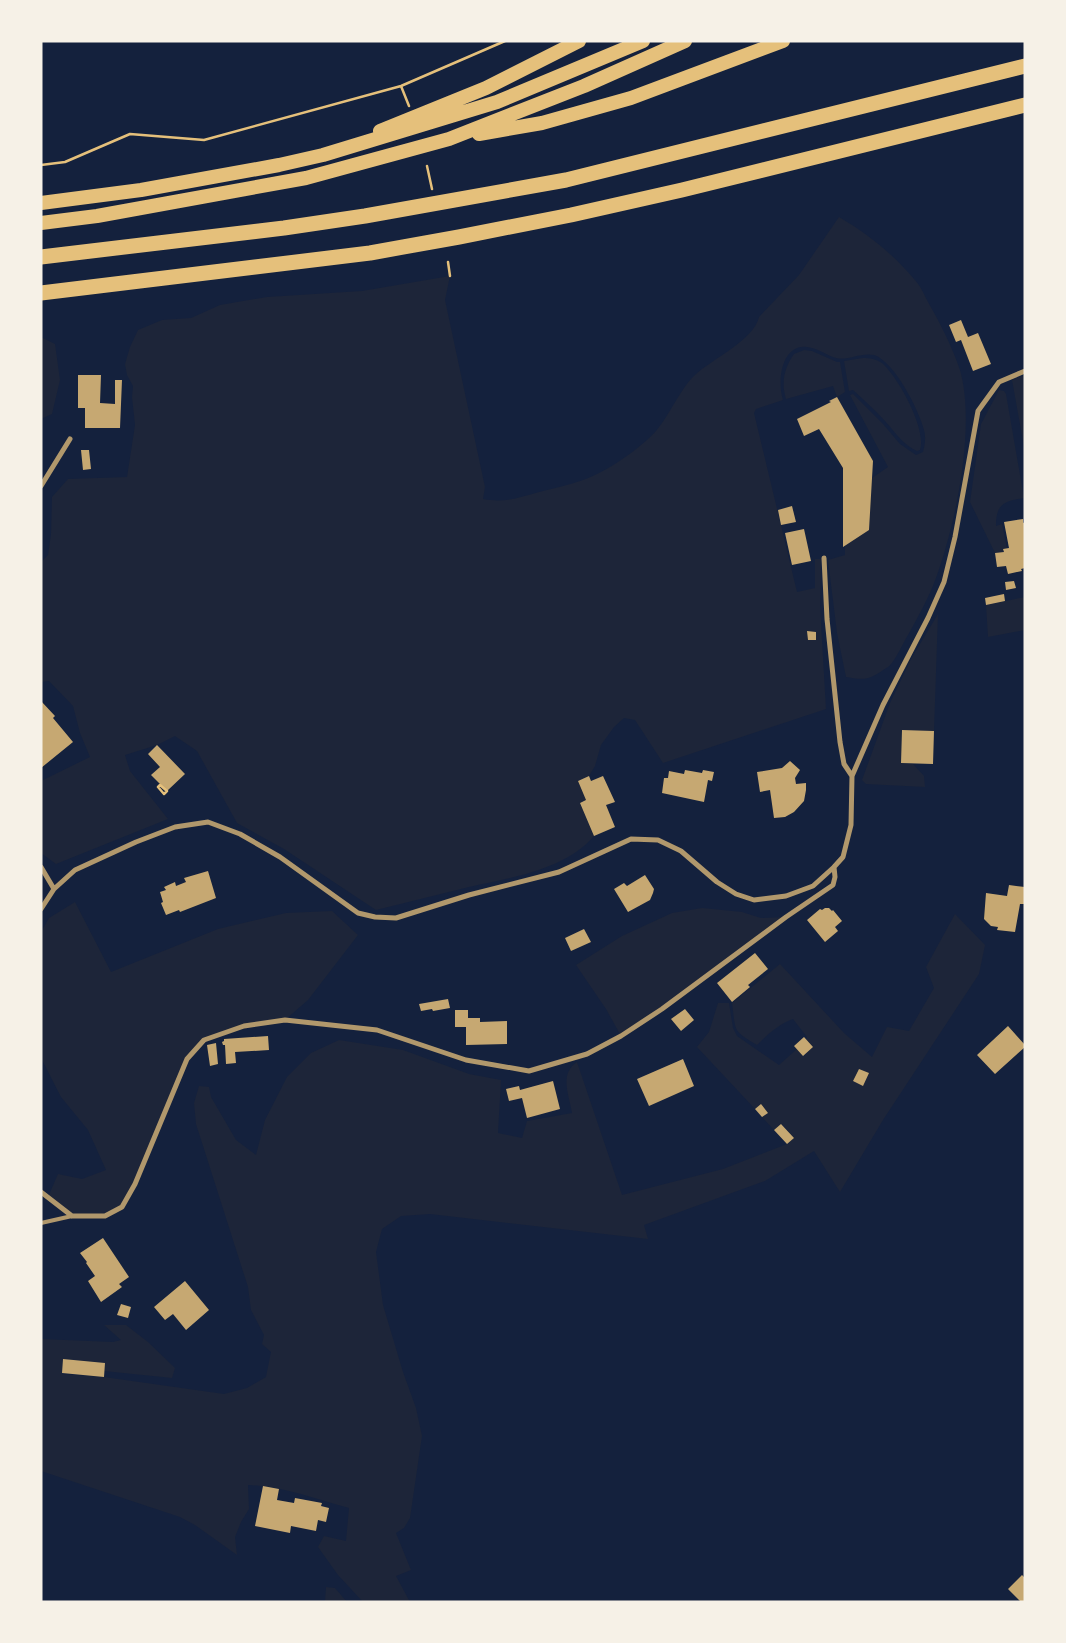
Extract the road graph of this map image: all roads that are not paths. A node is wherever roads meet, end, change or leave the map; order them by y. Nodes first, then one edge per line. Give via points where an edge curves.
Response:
1 (579, 41) edge
2 (643, 41) edge
3 (686, 41) edge
4 (783, 41) edge
5 (1025, 66) edge
6 (1025, 105) edge
7 (449, 139) junction
8 (323, 155) junction
9 (41, 203) edge
10 (41, 224) edge
11 (41, 257) edge
12 (41, 293) edge
13 (1025, 371) edge
14 (70, 440) dead end
15 (41, 486) edge
16 (824, 558) dead end
17 (852, 776) junction
18 (41, 867) edge
19 (834, 868) junction
20 (54, 889) junction
21 (41, 910) edge
22 (41, 1192) edge
23 (72, 1216) junction
24 (41, 1224) edge

1 - 8 highway via 486,88
2 - 8 highway via 497,102
3 - 7 highway via 584,86
4 - 7 highway via 631,98 542,123
5 - 11 highway via 566,180 284,228
6 - 12 highway via 682,190 459,238 370,253
7 - 10 highway via 306,178
8 - 9 highway via 141,190
13 - 17 street via 998,382 978,412 944,582
14 - 15 street
16 - 17 street via 826,618 840,742 844,764
17 - 19 street via 851,825 843,858
18 - 20 street
19 - 20 street via 813,886 786,896 754,900 717,882 673,847 658,840 631,839 559,872 396,918 375,917 358,913 280,857 240,834 208,822 176,827 136,842 75,870
19 - 23 street via 833,884 622,1036 587,1054 528,1071 466,1060 377,1030 285,1020 244,1026 204,1040 187,1059 135,1184 122,1207 105,1216
20 - 21 street
22 - 23 street
23 - 24 lane

